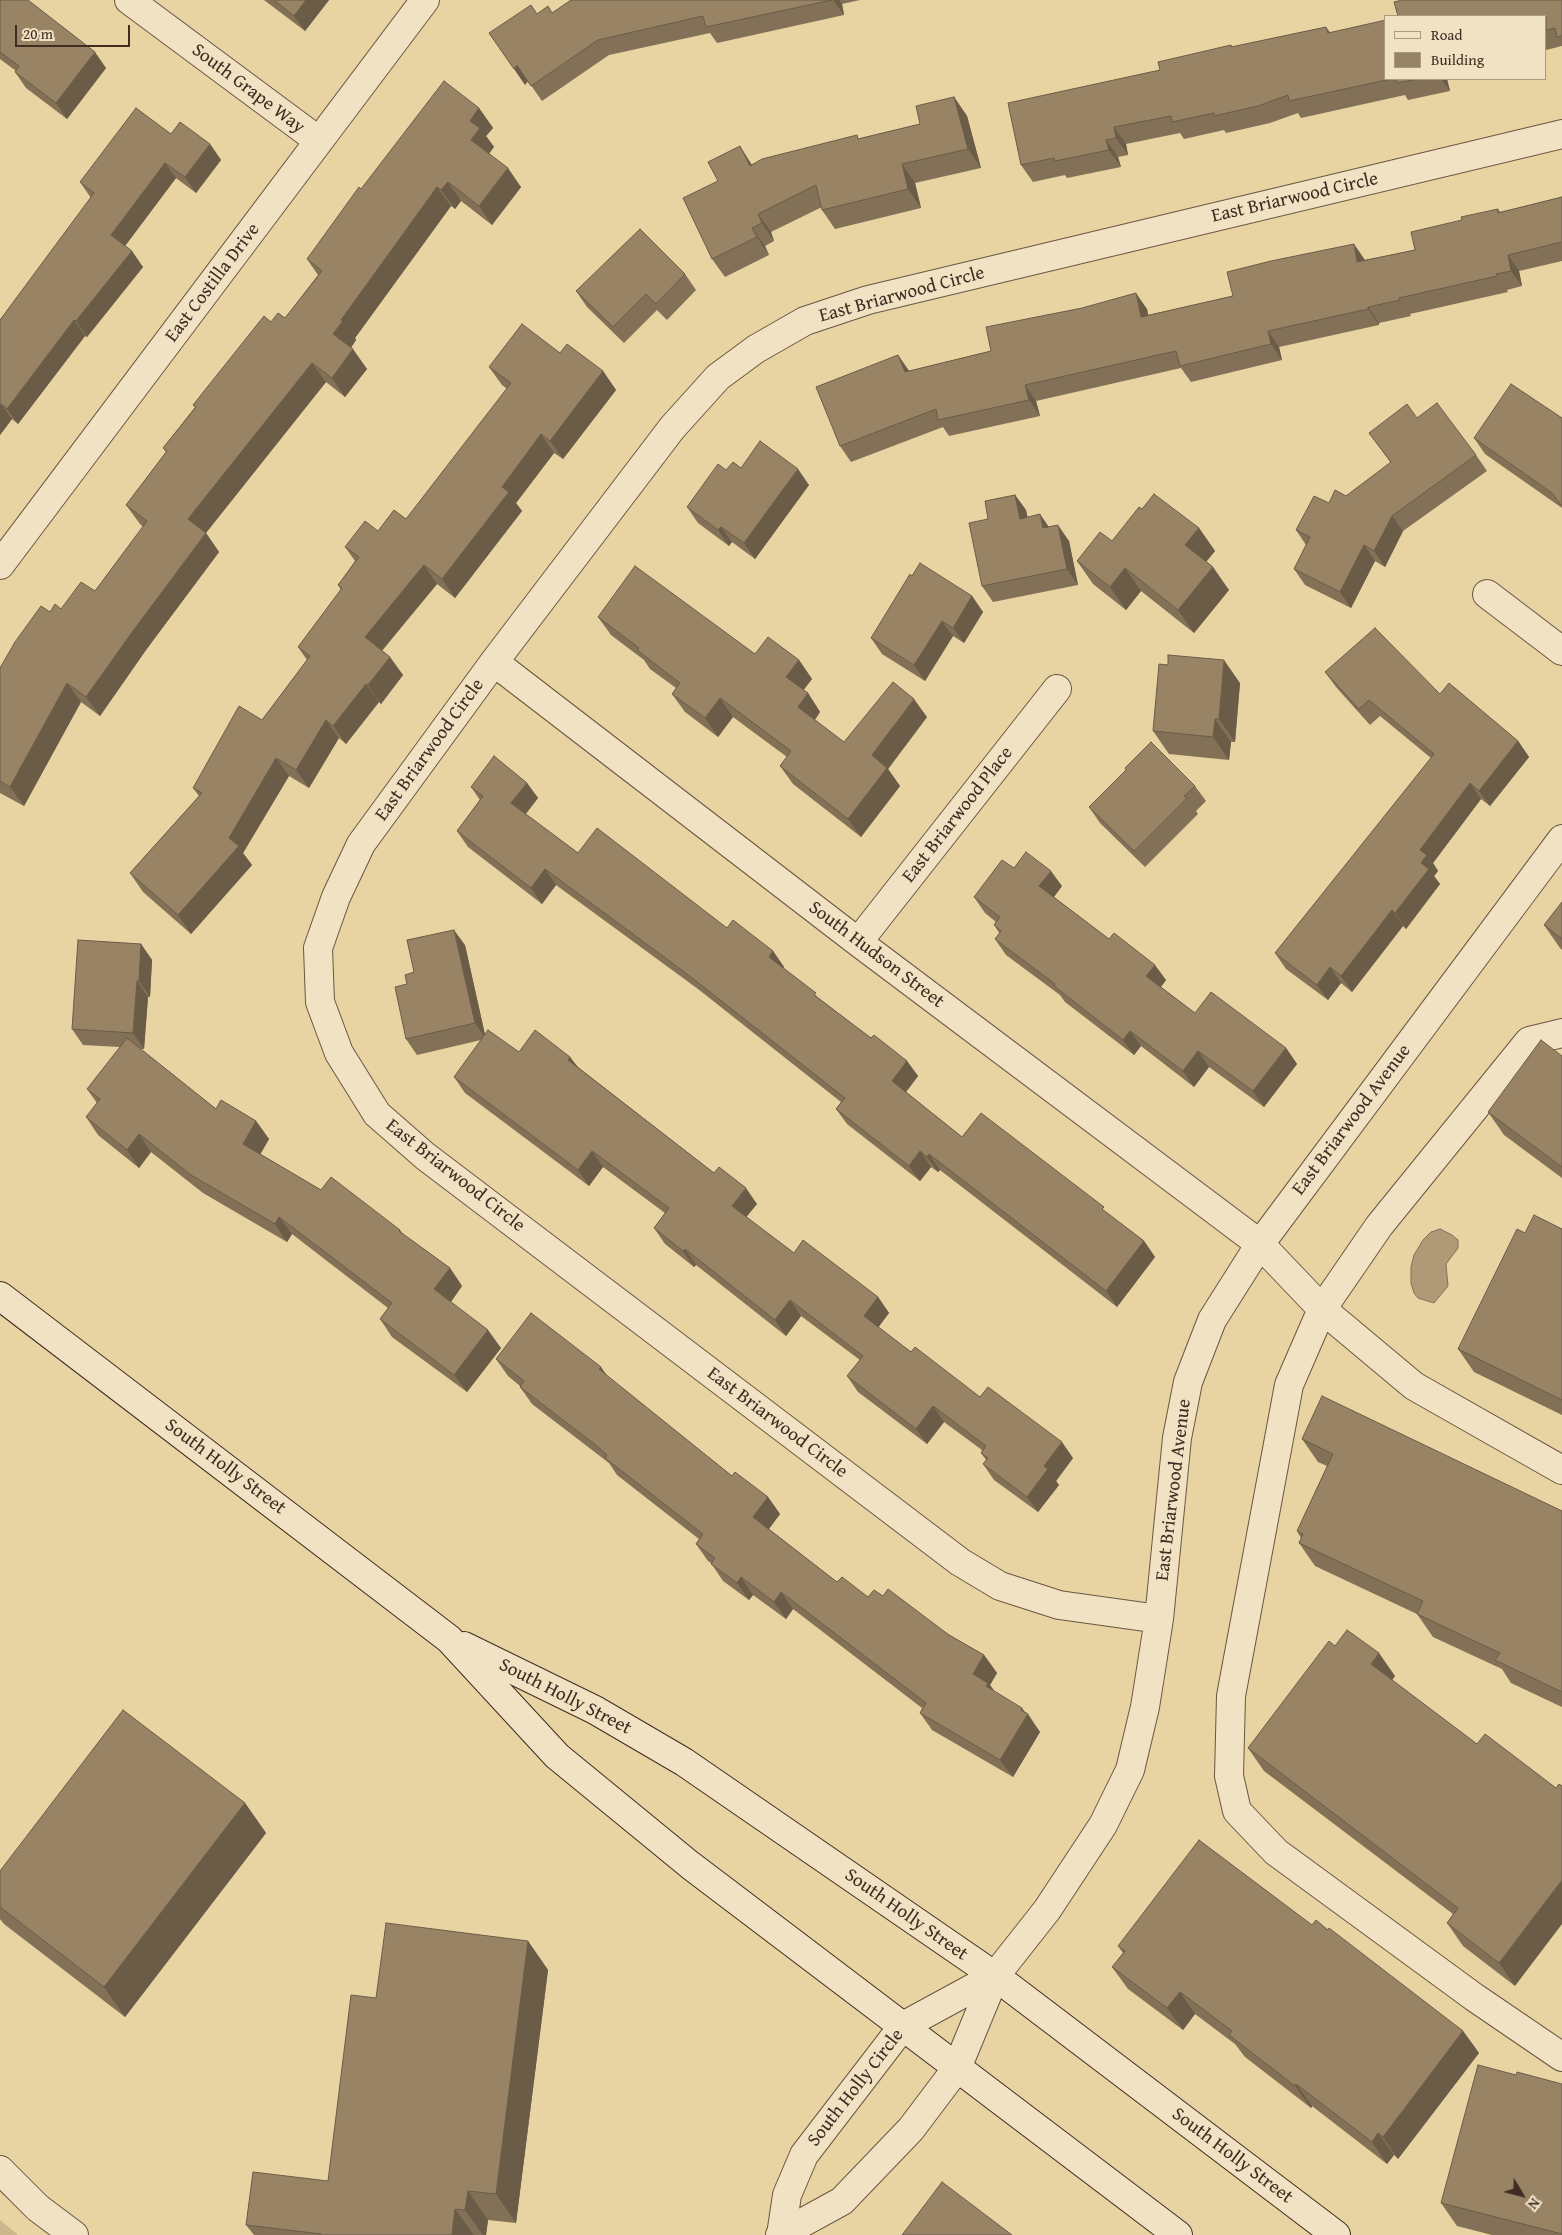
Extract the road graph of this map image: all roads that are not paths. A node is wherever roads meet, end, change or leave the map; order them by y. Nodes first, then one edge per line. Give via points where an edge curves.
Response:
1 (129, 0) edge
2 (425, 0) edge
3 (1562, 134) edge
4 (319, 142) junction
5 (0, 565) edge
6 (1486, 594) dead end
7 (1562, 651) edge
8 (494, 662) junction
9 (1058, 689) dead end
10 (1562, 839) edge
11 (858, 942) junction
12 (1562, 1033) edge
13 (1260, 1244) junction
14 (0, 1296) edge
15 (1322, 1309) junction
16 (1562, 1470) edge
17 (1159, 1619) junction
18 (449, 1638) junction
19 (995, 1976) junction
20 (903, 2026) junction
21 (1562, 2056) edge
22 (957, 2068) junction
23 (0, 2170) edge
24 (74, 2235) edge
25 (780, 2235) edge
26 (1178, 2235) edge
27 (1336, 2235) edge

1 - 4 street, South Grape Way
2 - 4 street, East Costilla Drive
3 - 8 street, East Briarwood Circle via 868,300 804,322 756,349 718,377 672,428
4 - 5 street, East Costilla Drive
6 - 7 street
8 - 11 street, South Hudson Street
8 - 17 street, East Briarwood Circle via 361,844 336,897 318,948 320,1002 339,1053 377,1114 425,1156 960,1562 1000,1586 1059,1605
9 - 11 street, East Briarwood Place
10 - 13 street, East Briarwood Avenue
11 - 13 street, South Hudson Street
12 - 15 street via 1529,1041 1379,1226
13 - 15 street, South Hudson Street
13 - 17 street, East Briarwood Avenue via 1212,1320 1188,1382 1177,1438
14 - 18 street, South Holly Street
15 - 16 street, South Hudson Street via 1414,1386
15 - 21 street via 1289,1384 1231,1696 1228,1776 1238,1811 1276,1852 1474,1997
17 - 19 street, East Briarwood Avenue via 1145,1707 1130,1770 1103,1825 1047,1910
18 - 19 street, South Holly Street via 596,1710 684,1762
18 - 20 street, South Holly Street via 557,1756 690,1865
19 - 20 street, South Holly Circle
19 - 22 street, South Holly Circle
19 - 27 street, South Holly Street
20 - 22 street, South Holly Street
20 - 25 street, South Holly Circle via 804,2155 787,2195
22 - 25 street, South Holly Circle via 911,2129 842,2201
22 - 26 street, South Holly Street
23 - 24 street via 38,2208

